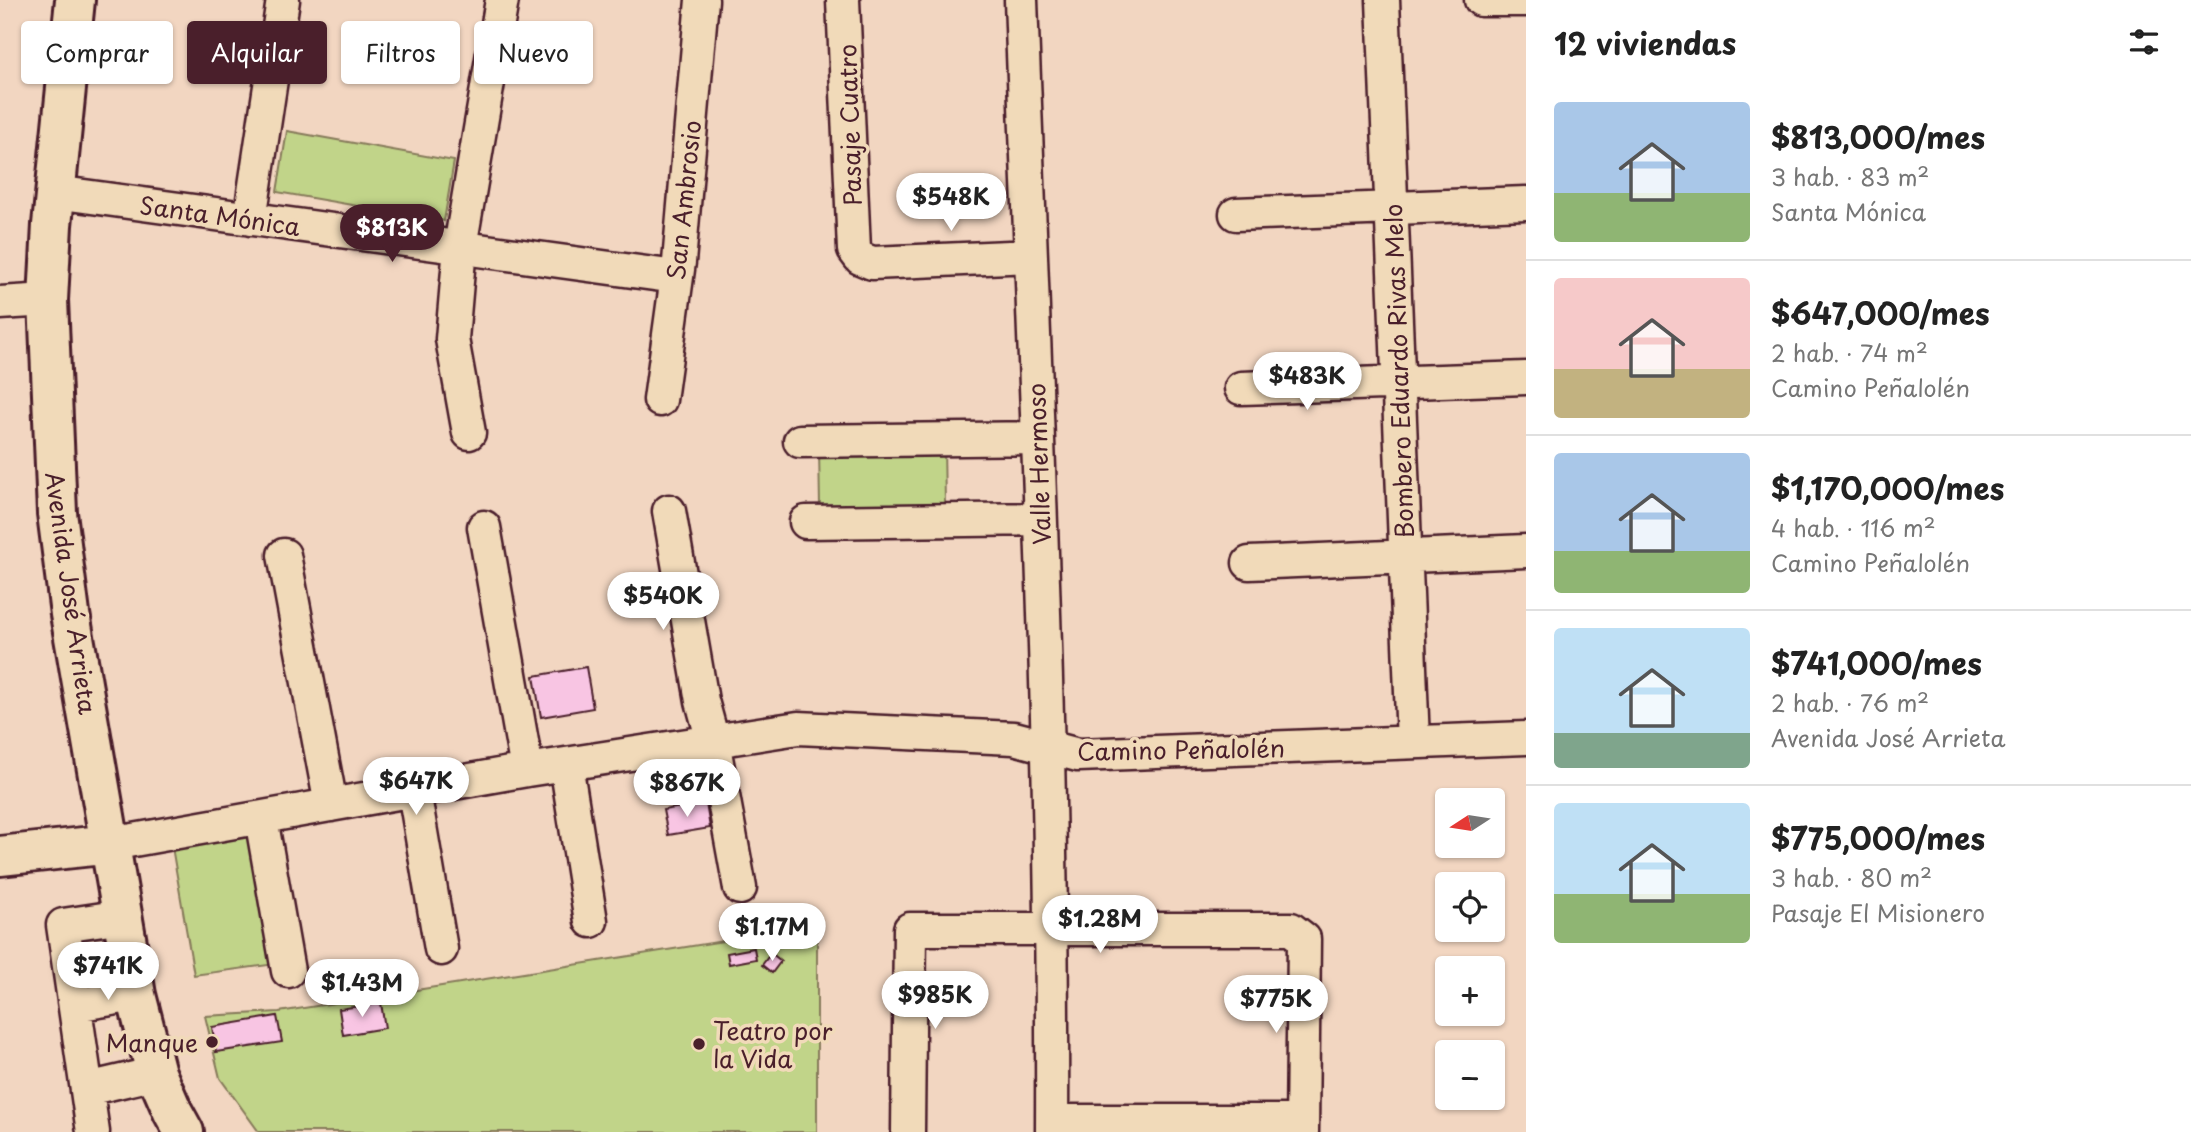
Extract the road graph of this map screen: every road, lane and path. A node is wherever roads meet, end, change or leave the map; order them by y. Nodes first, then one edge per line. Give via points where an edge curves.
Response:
1 (75, 0) edge
2 (283, 0) edge
3 (502, 0) edge
4 (702, 0) edge
5 (843, 0) edge
6 (1021, 0) edge
7 (1383, 0) edge
8 (1481, 0) edge
9 (1526, 0) edge
10 (55, 192) junction
11 (1526, 203) edge
12 (1392, 208) junction
13 (1236, 214) dead end
14 (250, 219) junction
15 (460, 247) junction
16 (1031, 256) junction
17 (676, 277) junction
18 (48, 300) junction
19 (0, 303) edge
20 (1526, 378) edge
21 (1399, 382) junction
22 (1241, 388) dead end
23 (660, 400) dead end
24 (469, 433) dead end
25 (1037, 438) junction
26 (800, 441) dead end
27 (669, 511) dead end
28 (1040, 519) junction
29 (806, 522) dead end
30 (484, 527) dead end
31 (1526, 551) edge
32 (284, 555) dead end
33 (1405, 556) junction
34 (1249, 563) dead end
35 (1526, 738) edge
36 (713, 741) junction
37 (1413, 742) junction
38 (1049, 746) junction
39 (566, 765) junction
40 (527, 770) junction
41 (414, 791) junction
42 (331, 805) junction
43 (261, 818) junction
44 (111, 844) junction
45 (0, 856) edge
46 (740, 888) dead end
47 (123, 916) junction
48 (591, 922) dead end
49 (1053, 929) junction
50 (441, 949) dead end
51 (288, 971) dead end
52 (136, 995) junction
53 (75, 1005) junction
54 (156, 1073) junction
55 (87, 1089) junction
56 (1052, 1127) edge
57 (1302, 1127) edge
58 (93, 1132) edge
59 (184, 1132) edge
60 (908, 1132) edge

1 - 10 main road, Avenida José Arrieta
2 - 14 street
3 - 15 street
4 - 17 street, San Ambrosio
5 - 16 street, Pasaje Cuatro via 854,250 872,263
6 - 16 street, Valle Hermoso
7 - 12 street, Bombero Eduardo Rivas Melo
8 - 9 street
10 - 14 street, Santa Mónica
10 - 18 main road, Avenida José Arrieta
11 - 12 street
12 - 13 street
12 - 21 street, Bombero Eduardo Rivas Melo
14 - 15 street, Santa Mónica
15 - 17 street, Santa Mónica
15 - 24 street via 452,339
16 - 25 street, Valle Hermoso
17 - 23 street, San Ambrosio
18 - 19 street
18 - 44 main road, Avenida José Arrieta via 62,557
20 - 21 street
21 - 22 street
21 - 33 street, Bombero Eduardo Rivas Melo
25 - 26 street
25 - 28 street, Valle Hermoso
27 - 36 street
28 - 29 street
28 - 38 street, Valle Hermoso
30 - 40 street
31 - 33 street
32 - 42 street
33 - 34 street
33 - 37 street, Bombero Eduardo Rivas Melo
35 - 37 street, Camino Peñalolén
36 - 38 street, Camino Peñalolén via 821,728 1014,738
36 - 39 street, Camino Peñalolén
36 - 46 street
37 - 38 street, Camino Peñalolén via 1078,755
38 - 49 street, Valle Hermoso
39 - 40 street, Camino Peñalolén
39 - 48 street
40 - 41 street, Camino Peñalolén
41 - 42 street, Camino Peñalolén
41 - 50 street
42 - 43 street, Camino Peñalolén
43 - 44 street, Camino Peñalolén
43 - 51 street
44 - 45 main road
44 - 47 main road, Avenida José Arrieta
47 - 52 main road, Avenida José Arrieta
47 - 53 street via 63,925
49 - 56 street, Valle Hermoso
49 - 57 street via 1290,929 1304,939
49 - 60 street via 910,929
52 - 53 street
52 - 54 main road, Avenida José Arrieta
53 - 55 street
54 - 55 street
54 - 59 main road, Avenida José Arrieta
55 - 58 street
56 - 57 street

